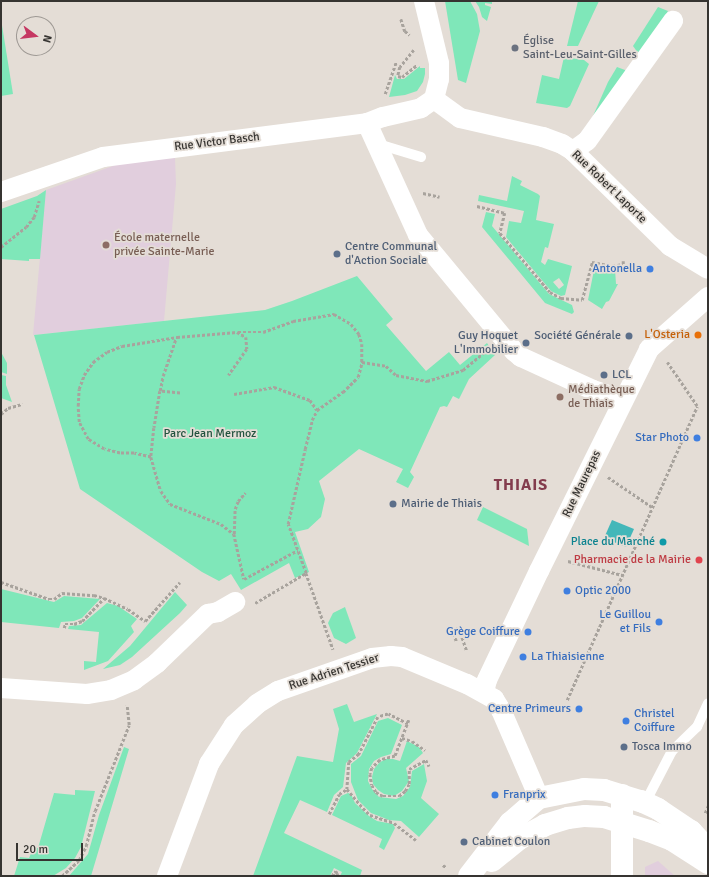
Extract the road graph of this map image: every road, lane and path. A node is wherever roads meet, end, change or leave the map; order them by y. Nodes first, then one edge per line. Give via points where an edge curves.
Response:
1 (424, 1) edge
2 (400, 19) dead end
3 (673, 21) dead end
4 (415, 38) dead end
5 (417, 48) dead end
6 (396, 62) dead end
7 (420, 63) dead end
8 (383, 99) dead end
9 (434, 99) junction
10 (367, 123) junction
11 (376, 144) junction
12 (573, 151) junction
13 (421, 157) dead end
14 (1, 192) edge
15 (39, 200) dead end
16 (476, 206) dead end
17 (1, 247) edge
18 (623, 261) dead end
19 (708, 269) edge
20 (708, 297) edge
21 (237, 332) junction
22 (177, 337) junction
23 (653, 345) junction
24 (490, 348) dead end
25 (362, 362) junction
26 (230, 375) dead end
27 (160, 391) junction
28 (180, 393) dead end
29 (234, 394) dead end
30 (623, 400) junction
31 (22, 404) dead end
32 (317, 410) junction
33 (1, 414) edge
34 (151, 457) junction
35 (591, 466) junction
36 (245, 493) dead end
37 (652, 507) junction
38 (234, 534) junction
39 (298, 550) junction
40 (547, 555) junction
41 (306, 573) junction
42 (622, 575) junction
43 (1, 582) edge
44 (180, 582) dead end
45 (104, 598) junction
46 (244, 603) joint
47 (64, 628) dead end
48 (456, 641) dead end
49 (467, 650) dead end
50 (336, 656) dead end
51 (124, 685) junction
52 (1, 688) edge
53 (484, 692) junction
54 (567, 700) dead end
55 (708, 703) edge
56 (409, 720) dead end
57 (408, 724) junction
58 (402, 738) junction
59 (425, 750) dead end
60 (428, 766) dead end
61 (347, 789) junction
62 (622, 795) junction
63 (539, 798) junction
64 (645, 803) junction
65 (330, 814) dead end
66 (622, 822) junction
67 (416, 840) dead end
68 (708, 849) edge
69 (708, 863) edge
70 (62, 876) edge
71 (167, 876) edge
72 (332, 876) edge
73 (337, 876) edge
74 (469, 876) edge
75 (474, 876) edge
76 (622, 876) edge

1 - 9 street via 439,63 439,79
2 - 4 path via 405,31
3 - 12 street via 587,140
5 - 7 path via 400,67 398,76 402,77
6 - 8 path
9 - 10 street, Rue Victor Basch via 421,108 383,116
9 - 12 street, Rue Robert Laporte via 460,118 543,138 562,144
10 - 11 street
10 - 14 street, Rue Victor Basch via 103,157
11 - 13 lane
11 - 30 street via 418,235 514,350 522,357 593,390
12 - 19 street, Rue Robert Laporte via 670,246
15 - 17 path via 34,217 26,227
16 - 18 path via 505,213 500,232 550,292 561,298 582,300 592,262 612,266 623,264
20 - 23 street, Rue Maurepas
21 - 22 path
21 - 25 path via 263,332 293,321 334,314 351,324 359,334
21 - 26 path via 246,337 248,349
22 - 27 path
22 - 34 path via 122,346 107,352 93,362 84,375 79,389 79,422 88,439 120,453
23 - 30 street, Rue Maurepas
23 - 37 path via 697,406
24 - 25 path via 463,370 427,381 396,375 386,366
25 - 32 path via 358,377 343,392
27 - 28 path
27 - 34 path
29 - 32 path via 274,387 310,400
30 - 35 street, Rue Maurepas
31 - 33 path via 8,408
32 - 39 path via 304,449 288,524
34 - 38 path via 161,490 170,504 222,524
35 - 37 path
35 - 40 street, Rue Maurepas
36 - 38 path via 235,509
37 - 42 path
38 - 39 path via 244,579
39 - 41 path
40 - 42 path
40 - 53 street, Rue Maurepas via 487,680
41 - 46 path
41 - 50 path
42 - 54 path
43 - 45 path via 49,599 54,599 62,593 94,594
44 - 45 path via 145,621 128,609
45 - 47 path via 82,621 64,624
46 - 51 street via 208,614 157,663
48 - 49 path via 452,630 459,628
51 - 52 street via 87,694
51 - 70 path via 129,725 95,811 86,846 79,860
53 - 63 street, Rue Adrien Tessier via 494,699 501,710
53 - 71 street, Rue Adrien Tessier via 413,661 390,656 357,662 278,691 244,715 216,751
55 - 64 lane via 697,727 672,751
56 - 57 path
57 - 58 path
57 - 61 path via 388,714 378,717 359,754 349,762
58 - 59 path
58 - 60 path via 395,756 380,760 372,768 371,782 376,792 388,798 399,796 410,784 410,769 426,760
61 - 65 path via 339,794
61 - 67 path via 370,814 394,823
62 - 63 main road via 604,790 584,789
62 - 64 main road
62 - 66 main road
63 - 74 main road via 510,824
64 - 68 main road via 691,831
66 - 69 main road via 672,840
66 - 75 main road via 604,817 585,816 545,825 519,839
66 - 76 main road
72 - 73 path via 335,871 338,873

